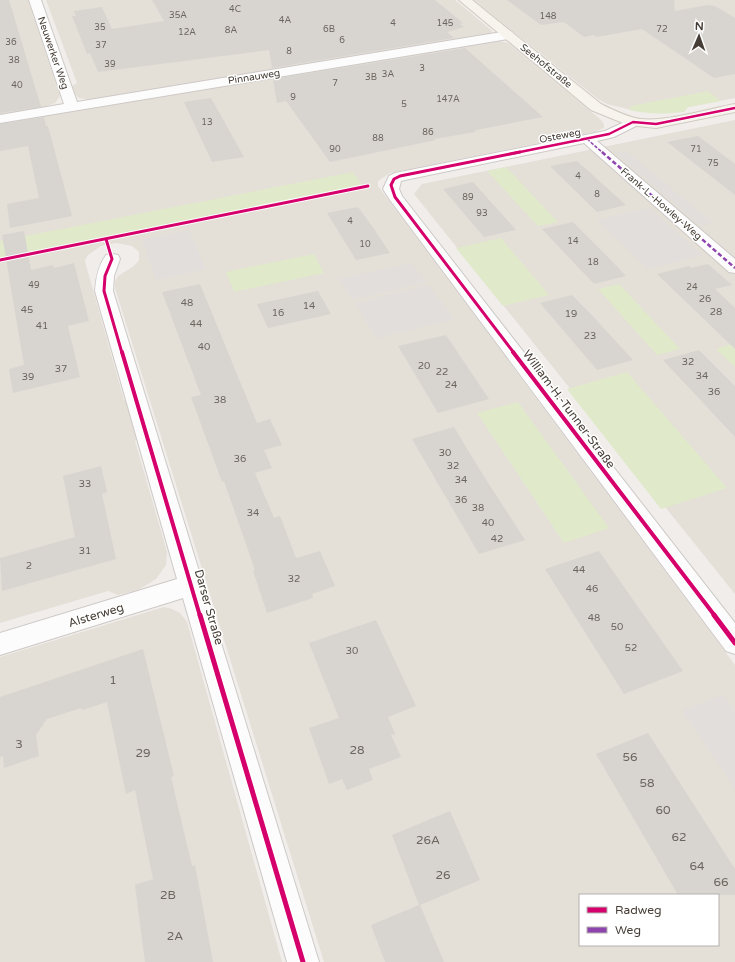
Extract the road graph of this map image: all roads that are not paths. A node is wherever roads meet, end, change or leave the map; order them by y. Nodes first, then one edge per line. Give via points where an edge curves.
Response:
1 (35, 0) edge
2 (465, 0) edge
3 (508, 35) junction
4 (72, 107) junction
5 (735, 108) edge
6 (0, 119) edge
7 (634, 122) junction
8 (587, 139) junction
9 (391, 186) joint
10 (112, 259) dead end
11 (735, 268) edge
12 (192, 585) junction
13 (735, 643) edge
14 (0, 644) edge
15 (302, 962) edge

1 - 4 street, Neuwerker Weg
2 - 3 street, Seehofstraße
3 - 4 street, Pinnauweg
3 - 7 street, Seehofstraße via 596,107
4 - 6 street, Pinnauweg
5 - 7 street via 656,124
7 - 8 street, Osteweg via 609,134
8 - 9 street, Osteweg via 400,176 394,179
8 - 11 street, Frank-L.-Howley-Weg
9 - 13 street, William-H.-Tunner-Straße via 395,197
10 - 12 street, Darser Straße via 105,276 104,291
12 - 14 street, Alsterweg
12 - 15 street, Darser Straße

